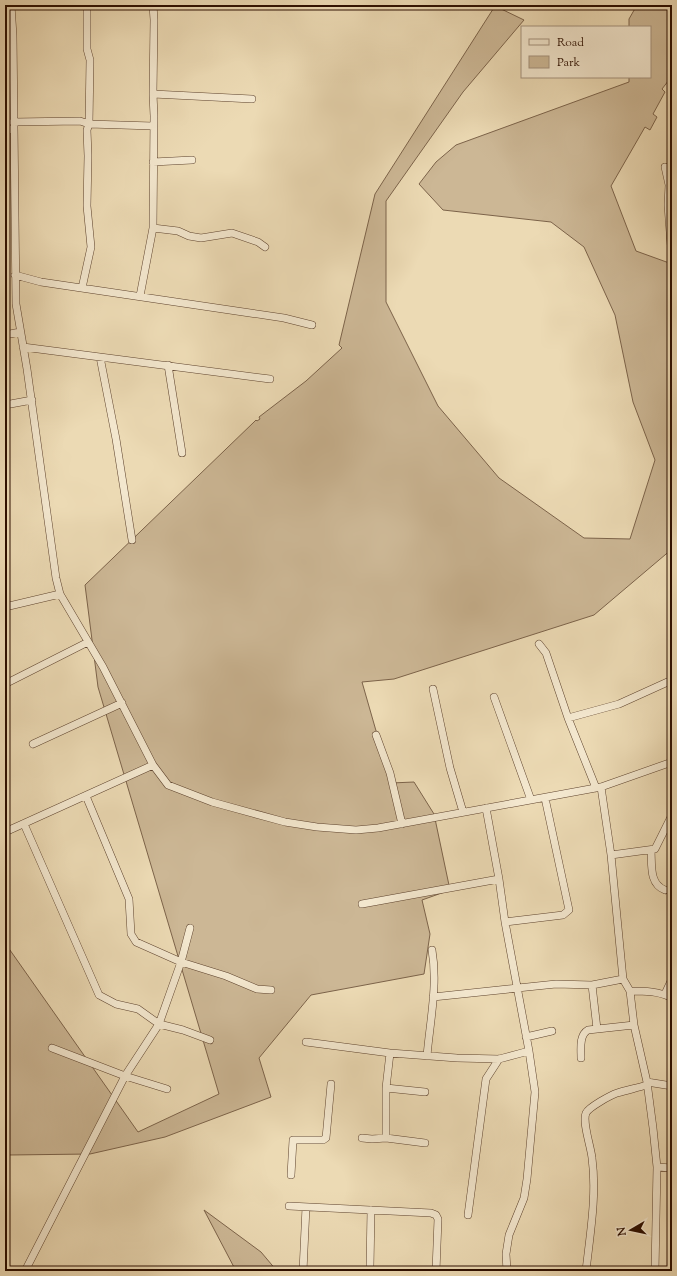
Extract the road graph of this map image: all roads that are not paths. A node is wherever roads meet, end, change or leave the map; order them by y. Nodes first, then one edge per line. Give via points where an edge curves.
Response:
1 (11, 5) edge
2 (87, 5) edge
3 (153, 5) edge
4 (153, 94) junction
5 (252, 99) dead end
6 (89, 124) junction
7 (13, 126) junction
8 (153, 126) junction
9 (5, 130) edge
10 (192, 160) dead end
11 (153, 162) junction
12 (665, 167) dead end
13 (670, 205) edge
14 (153, 228) junction
15 (265, 247) dead end
16 (672, 259) edge
17 (15, 275) junction
18 (82, 288) junction
19 (140, 296) junction
20 (312, 325) dead end
21 (20, 332) junction
22 (5, 335) edge
23 (23, 347) junction
24 (100, 357) junction
25 (168, 365) junction
26 (270, 379) dead end
27 (32, 400) junction
28 (5, 404) edge
29 (182, 453) dead end
30 (132, 540) dead end
31 (60, 594) junction
32 (5, 607) edge
33 (88, 642) junction
34 (539, 644) dead end
35 (672, 680) edge
36 (5, 684) edge
37 (433, 689) dead end
38 (494, 697) dead end
39 (122, 703) junction
40 (568, 718) junction
41 (376, 735) dead end
42 (33, 744) dead end
43 (672, 762) edge
44 (153, 765) junction
45 (598, 788) junction
46 (86, 796) junction
47 (546, 798) junction
48 (531, 800) junction
49 (486, 808) junction
50 (463, 812) junction
51 (672, 815) edge
52 (24, 824) junction
53 (402, 824) junction
54 (5, 832) edge
55 (651, 850) junction
56 (611, 855) junction
57 (499, 879) junction
58 (665, 890) dead end
59 (362, 904) dead end
60 (505, 922) junction
61 (190, 928) dead end
62 (432, 950) dead end
63 (181, 962) junction
64 (623, 979) junction
65 (672, 979) edge
66 (592, 985) junction
67 (517, 988) junction
68 (271, 990) dead end
69 (630, 991) junction
70 (669, 996) edge
71 (433, 997) junction
72 (159, 1024) junction
73 (634, 1025) junction
74 (597, 1029) junction
75 (552, 1031) dead end
76 (526, 1036) junction
77 (210, 1040) dead end
78 (306, 1042) dead end
79 (52, 1048) dead end
80 (529, 1051) junction
81 (390, 1054) junction
82 (427, 1056) junction
83 (499, 1058) junction
84 (581, 1058) dead end
85 (125, 1076) junction
86 (331, 1084) dead end
87 (647, 1084) junction
88 (672, 1086) edge
89 (386, 1088) junction
90 (167, 1089) dead end
91 (425, 1092) dead end
92 (362, 1138) dead end
93 (386, 1138) junction
94 (425, 1143) dead end
95 (657, 1167) junction
96 (672, 1168) edge
97 (291, 1175) dead end
98 (289, 1206) dead end
99 (306, 1207) junction
100 (371, 1210) junction
101 (468, 1216) dead end
102 (370, 1267) dead end
103 (25, 1271) edge
104 (303, 1271) edge
105 (436, 1271) edge
106 (507, 1271) edge
107 (586, 1271) edge
108 (655, 1271) edge

1 - 7 street
2 - 6 street via 87,50 90,60
3 - 4 street
4 - 5 street
4 - 8 street
6 - 7 street via 80,122
6 - 8 street
6 - 18 street via 87,206 92,247
7 - 9 street
7 - 17 street
8 - 11 street
10 - 11 street
11 - 14 street
12 - 13 street
13 - 16 street
14 - 15 street via 178,231 201,238 232,233
14 - 19 street
17 - 18 street
17 - 21 street
18 - 19 street
19 - 20 street via 284,318
21 - 22 street
21 - 23 street
23 - 24 street
23 - 27 street
24 - 25 street
24 - 30 street
25 - 26 street
25 - 29 street
27 - 28 street
27 - 31 street
31 - 32 street
31 - 33 street
33 - 36 street
33 - 39 street
34 - 40 street via 546,653
35 - 40 street via 619,704
37 - 50 street via 450,768
38 - 48 street
39 - 42 street
39 - 44 street
40 - 45 street
41 - 53 street via 390,773
43 - 45 street
44 - 46 street
44 - 53 street via 168,785 212,802 285,822 356,830
45 - 47 street
45 - 56 street
46 - 52 street
46 - 63 street via 129,899 130,929 133,938 136,942
47 - 48 street
47 - 60 street via 569,910 563,915
48 - 49 street
49 - 50 street
49 - 57 street
50 - 53 street
51 - 55 street via 657,846
52 - 54 street
52 - 72 street via 99,996 116,1004 138,1009
55 - 56 street
55 - 58 street via 654,881 659,888
56 - 64 street
57 - 59 street
57 - 60 street
60 - 67 street
61 - 63 street
62 - 71 street via 435,967
63 - 68 street via 257,989
63 - 72 street
64 - 66 street
64 - 69 street
65 - 70 street
66 - 67 street via 556,984
66 - 74 street
67 - 71 street
67 - 76 street
69 - 70 street via 649,991
69 - 73 street
71 - 82 street
72 - 77 street
72 - 85 street
73 - 74 street
73 - 87 street
74 - 84 street via 584,1032
75 - 76 street
76 - 80 street
78 - 81 street
79 - 85 street
80 - 83 street
80 - 106 street via 535,1092 528,1171 524,1198 509,1235
81 - 82 street
81 - 89 street
82 - 83 street
83 - 101 street via 486,1079
85 - 90 street
85 - 103 street
86 - 97 street via 326,1138 292,1140
87 - 88 street
87 - 95 street
87 - 107 street via 616,1093 589,1109 586,1114 593,1159 593,1214
89 - 91 street
89 - 93 street
92 - 93 street
93 - 94 street
95 - 96 street
95 - 108 street
98 - 99 street
99 - 100 street
99 - 104 street
100 - 102 street
100 - 105 street via 436,1215

